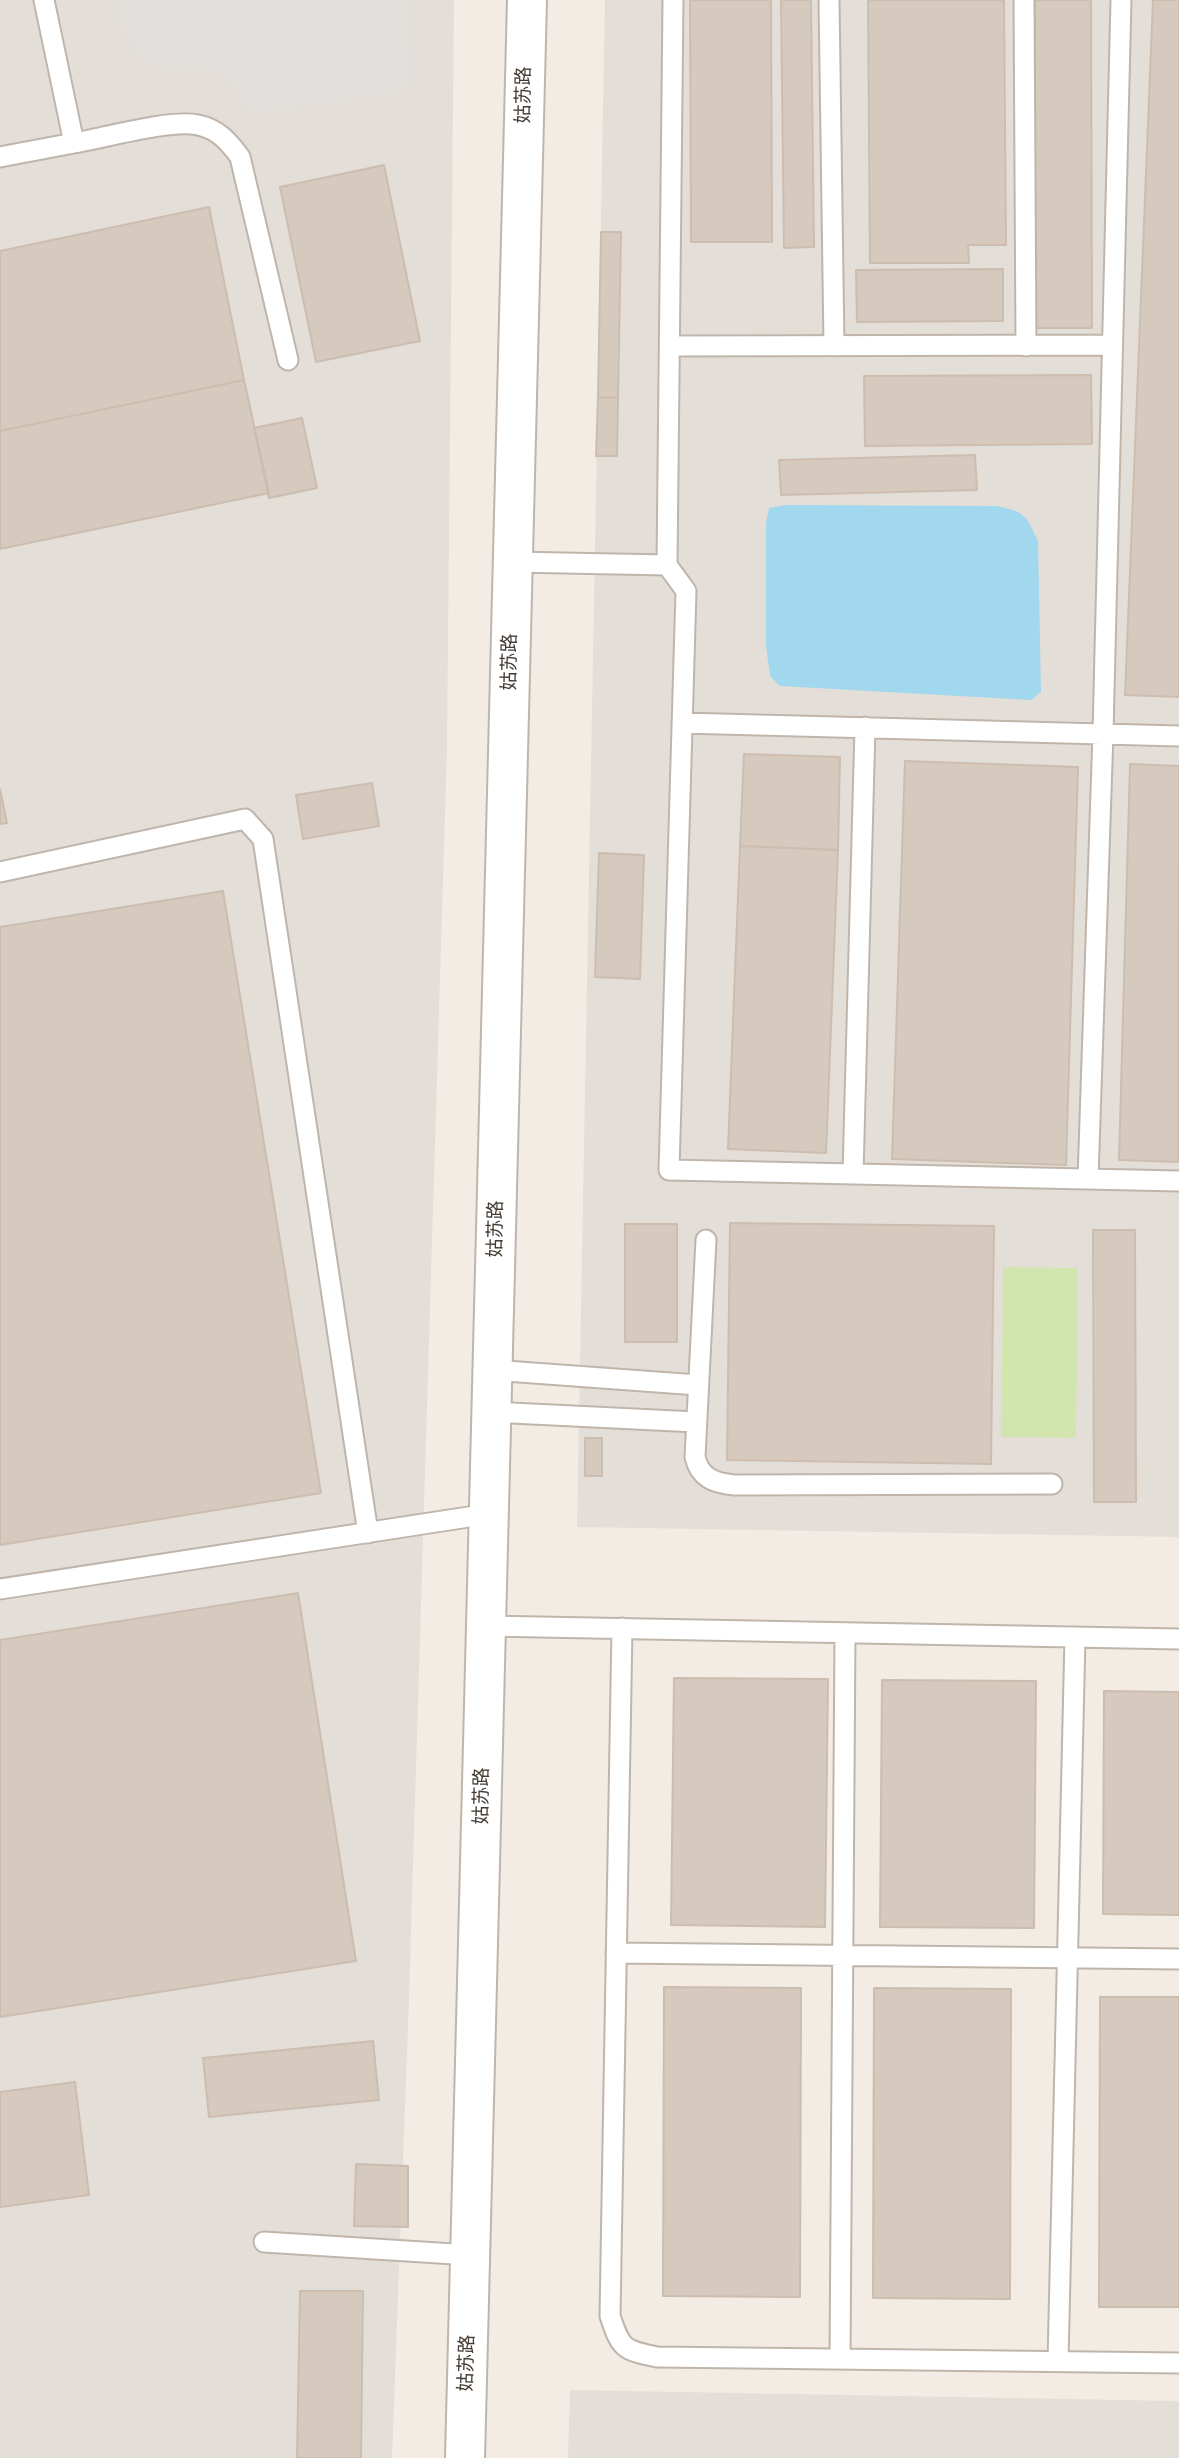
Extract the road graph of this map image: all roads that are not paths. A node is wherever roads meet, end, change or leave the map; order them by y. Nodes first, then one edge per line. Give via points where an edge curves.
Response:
1 (44, 0) edge
2 (527, 0) edge
3 (673, 0) edge
4 (829, 0) edge
5 (1024, 0) edge
6 (1121, 0) edge
7 (74, 143) junction
8 (0, 158) edge
9 (1112, 345) junction
10 (670, 346) junction
11 (834, 346) junction
12 (1026, 346) junction
13 (288, 360) dead end
14 (512, 562) junction
15 (667, 565) junction
16 (682, 723) junction
17 (865, 727) junction
18 (1103, 733) junction
19 (1179, 736) edge
20 (0, 872) edge
21 (853, 1174) junction
22 (1088, 1179) junction
23 (1179, 1181) edge
24 (706, 1240) dead end
25 (492, 1370) junction
26 (698, 1385) junction
27 (491, 1412) junction
28 (696, 1422) junction
29 (1052, 1484) dead end
30 (488, 1514) junction
31 (368, 1533) junction
32 (0, 1589) edge
33 (486, 1626) junction
34 (622, 1629) junction
35 (845, 1633) junction
36 (1074, 1637) junction
37 (1179, 1639) edge
38 (616, 1953) junction
39 (843, 1956) junction
40 (1067, 1958) junction
41 (1179, 1959) edge
42 (264, 2242) dead end
43 (470, 2255) junction
44 (840, 2359) junction
45 (1058, 2361) junction
46 (1179, 2363) edge
47 (465, 2458) edge

1 - 7 lane
2 - 14 street, 姑苏路
3 - 10 lane
4 - 11 lane
5 - 12 lane
6 - 9 lane
7 - 8 lane
7 - 13 lane via 179,124 199,125 228,140 240,157
9 - 12 lane
9 - 18 lane
10 - 11 lane
10 - 15 lane
11 - 12 lane
14 - 15 lane
14 - 25 street, 姑苏路
15 - 16 lane via 686,591
16 - 17 lane
16 - 21 lane via 669,1170
17 - 18 lane
17 - 21 lane
18 - 19 lane
18 - 22 lane
20 - 31 lane via 244,819 263,839
21 - 22 lane
22 - 23 lane
24 - 26 lane
25 - 26 lane
25 - 27 street, 姑苏路
26 - 28 lane
27 - 28 lane
27 - 30 street, 姑苏路
28 - 29 lane via 698,1468 707,1479 720,1483
30 - 31 lane
30 - 33 street, 姑苏路
31 - 32 lane
33 - 34 lane
33 - 43 street, 姑苏路
34 - 35 lane
34 - 38 lane
35 - 36 lane
35 - 39 lane
36 - 37 lane
36 - 40 lane
38 - 39 lane
38 - 44 lane via 610,2316 618,2342 634,2352 657,2357
39 - 40 lane
39 - 44 lane
40 - 41 lane
40 - 45 lane
42 - 43 lane
43 - 47 street, 姑苏路
44 - 45 lane
45 - 46 lane

